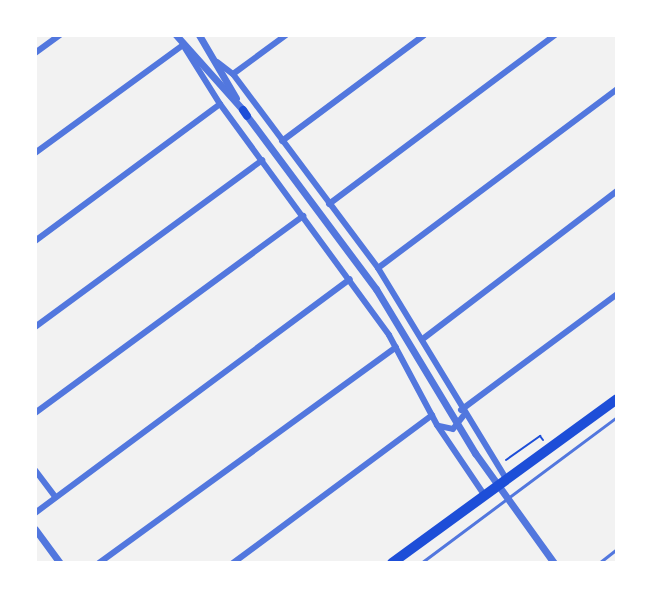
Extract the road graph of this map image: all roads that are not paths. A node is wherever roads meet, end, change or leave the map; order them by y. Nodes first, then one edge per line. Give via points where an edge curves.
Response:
1 (60, 35) edge
2 (176, 35) edge
3 (199, 35) edge
4 (286, 35) edge
5 (424, 35) edge
6 (555, 35) edge
7 (183, 45) junction
8 (35, 53) edge
9 (217, 62) junction
10 (233, 74) junction
11 (617, 89) edge
12 (220, 104) junction
13 (245, 113) junction
14 (282, 141) junction
15 (35, 153) edge
16 (262, 160) junction
17 (617, 191) edge
18 (329, 204) junction
19 (303, 216) junction
20 (35, 241) edge
21 (378, 268) junction
22 (350, 279) junction
23 (617, 294) edge
24 (35, 327) edge
25 (424, 338) junction
26 (396, 347) junction
27 (617, 400) edge
28 (463, 412) junction
29 (35, 413) edge
30 (432, 415) junction
31 (617, 417) edge
32 (437, 425) junction
33 (35, 470) edge
34 (508, 480) junction
35 (485, 496) junction
36 (55, 497) junction
37 (35, 513) edge
38 (35, 529) edge
39 (617, 549) edge
40 (60, 563) edge
41 (99, 563) edge
42 (233, 563) edge
43 (392, 563) edge
44 (422, 563) edge
45 (554, 563) edge
46 (598, 563) edge

1 - 8 street
2 - 7 street
3 - 9 street
4 - 10 street
5 - 14 street
6 - 18 street
7 - 12 street
7 - 13 street
7 - 15 street
9 - 10 street
9 - 13 street
10 - 14 street
11 - 21 street
12 - 16 street
12 - 20 street
13 - 45 street via 376,289 475,453
14 - 18 street
16 - 19 street
16 - 24 street
17 - 25 street
18 - 21 street
19 - 22 street
19 - 29 street
21 - 25 street
22 - 26 street
22 - 36 street
23 - 28 street
25 - 28 street
26 - 30 street
26 - 41 street
27 - 34 highway
28 - 32 street via 453,429
28 - 34 street
30 - 32 street
30 - 42 street
31 - 44 lane
32 - 35 street
33 - 36 street
34 - 35 highway
35 - 43 highway
36 - 37 street
38 - 40 street
39 - 46 lane

